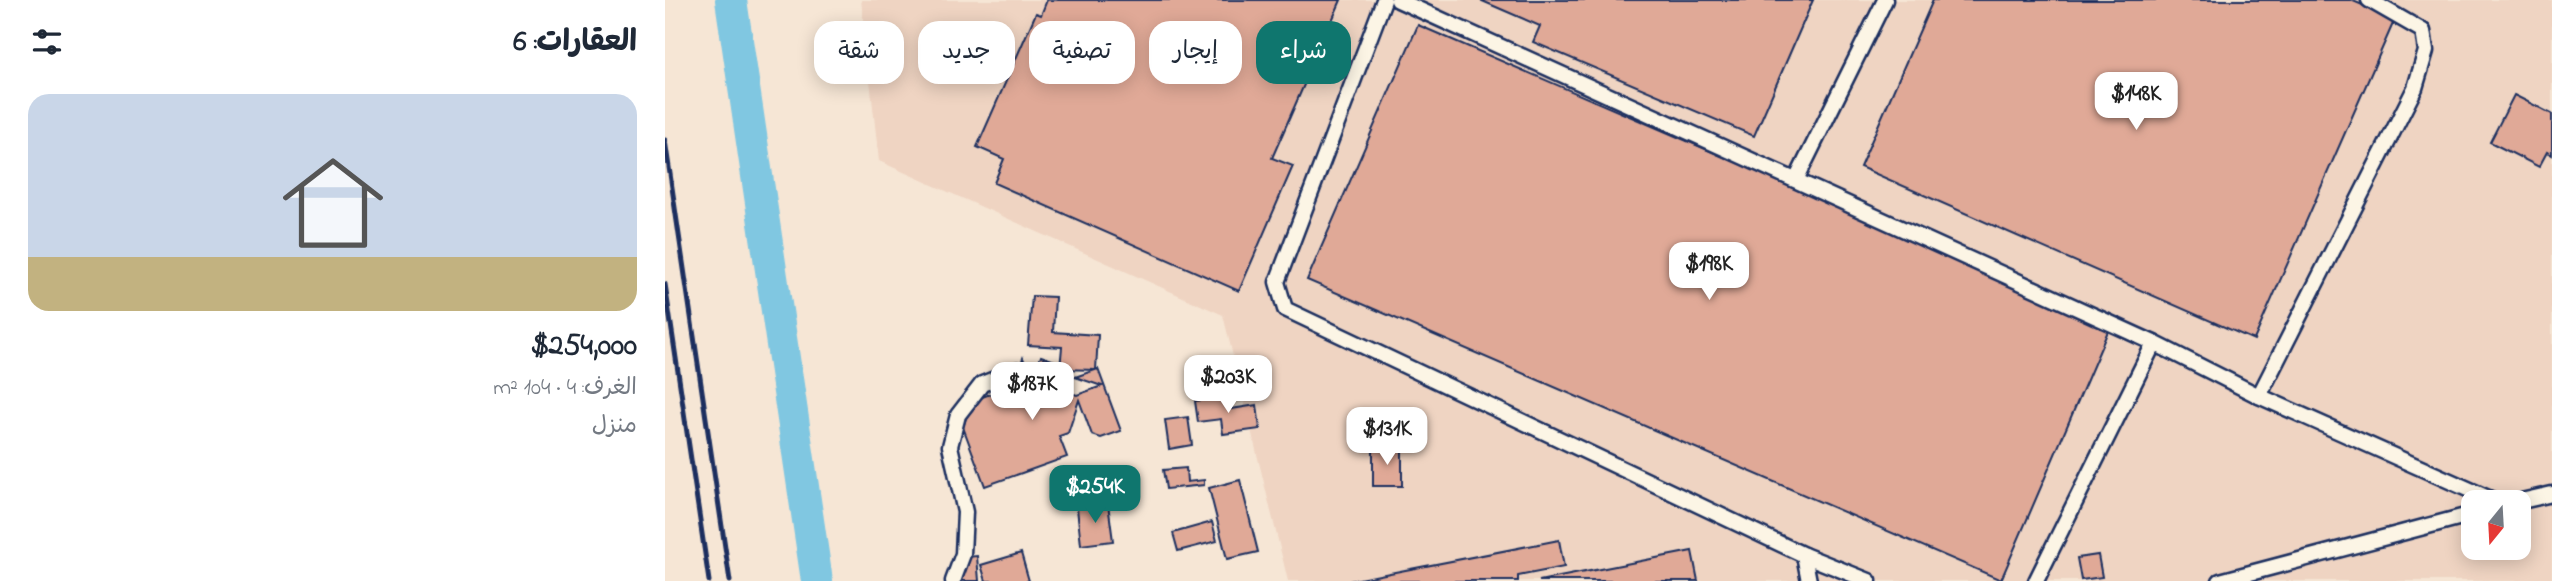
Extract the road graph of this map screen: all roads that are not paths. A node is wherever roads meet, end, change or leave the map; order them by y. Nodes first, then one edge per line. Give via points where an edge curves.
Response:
1 (1384, 0) edge
2 (1398, 0) edge
3 (1885, 0) edge
4 (2369, 0) edge
5 (1796, 180) junction
6 (2154, 343) junction
7 (1017, 370) dead end
8 (2259, 396) junction
9 (2470, 490) edge
10 (2552, 494) edge
11 (2531, 499) edge
12 (2461, 517) edge
13 (1804, 555) junction
14 (953, 581) edge
15 (1808, 581) edge
16 (1868, 581) edge
17 (2036, 581) edge
18 (2220, 581) edge

1 - 13 lane via 1277,282 1285,309
2 - 5 lane
3 - 5 lane
4 - 8 lane via 2423,30 2426,51 2415,88
5 - 6 lane
6 - 8 lane
6 - 17 lane
7 - 14 lane via 982,384 958,415 950,446 965,512 963,554
8 - 9 lane
10 - 11 lane
12 - 18 lane
13 - 15 lane
13 - 16 lane

